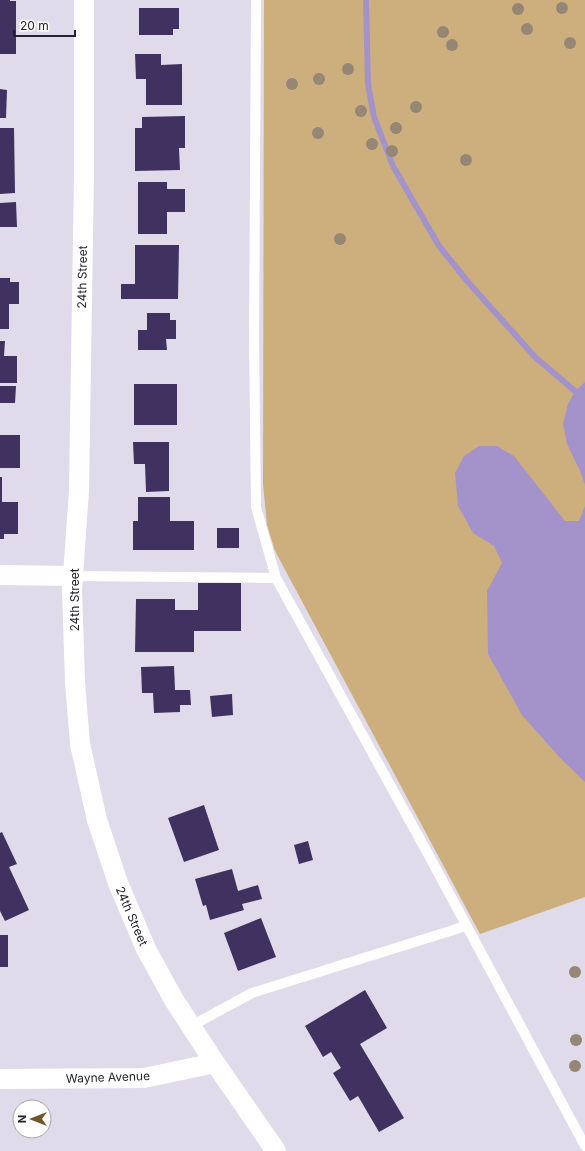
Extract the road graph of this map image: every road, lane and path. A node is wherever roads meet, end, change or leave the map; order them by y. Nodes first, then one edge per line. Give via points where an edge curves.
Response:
1 (84, 0) edge
2 (256, 0) edge
3 (0, 575) edge
4 (73, 576) junction
5 (276, 578) junction
6 (466, 926) junction
7 (191, 1026) junction
8 (215, 1063) junction
9 (0, 1079) edge
10 (585, 1146) edge
11 (276, 1151) edge

1 - 4 street, 24th Street via 79,483
2 - 5 lane via 256,507
3 - 4 street
4 - 5 lane
4 - 7 street, 24th Street via 75,682 80,744 97,820 118,882 146,949
5 - 6 lane
6 - 7 lane via 252,993
6 - 10 lane
7 - 8 street, 24th Street
8 - 9 street, Wayne Avenue via 144,1078
8 - 11 street, 24th Street

